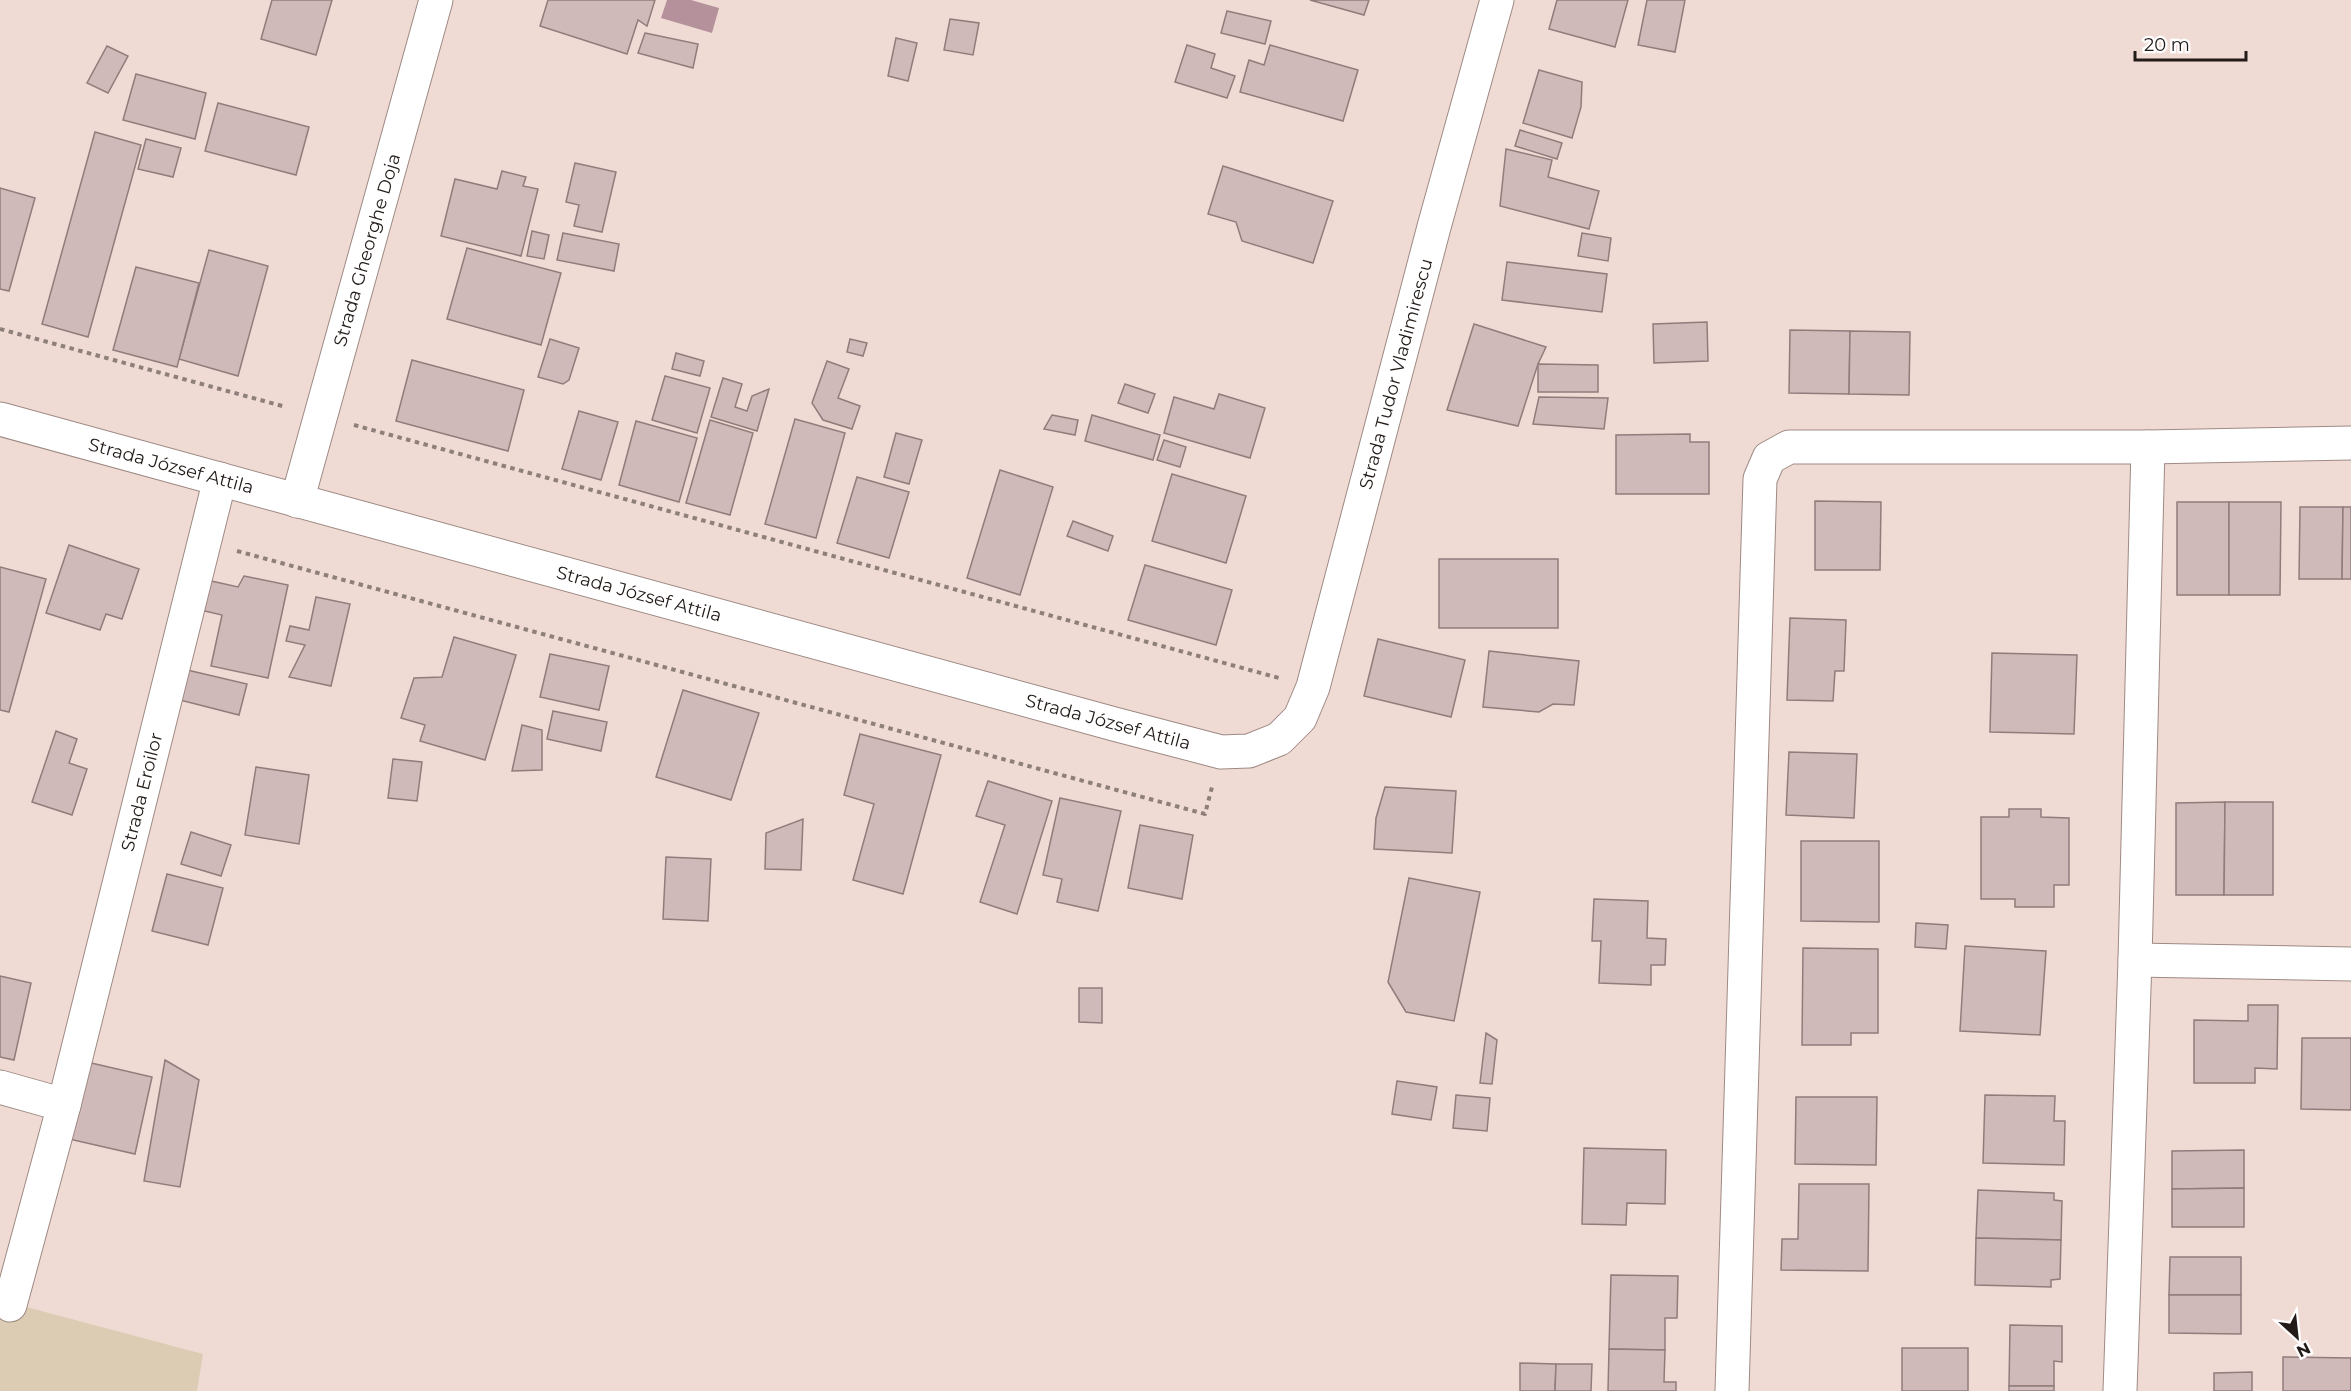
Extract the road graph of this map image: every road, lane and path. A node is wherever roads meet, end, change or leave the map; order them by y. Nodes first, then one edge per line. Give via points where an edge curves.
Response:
1 (436, 0) edge
2 (1497, 0) edge
3 (0, 329) edge
4 (320, 416) junction
5 (0, 419) edge
6 (2351, 443) edge
7 (2148, 447) junction
8 (220, 479) junction
9 (297, 501) junction
10 (205, 542) junction
11 (1313, 687) junction
12 (1279, 739) joint
13 (1221, 752) junction
14 (2135, 960) junction
15 (2351, 964) edge
16 (0, 1087) edge
17 (64, 1105) junction
18 (10, 1305) dead end
19 (1732, 1391) edge
20 (2120, 1391) edge

1 - 4 street, Strada Gheorghe Doja
2 - 11 street, Strada Tudor Vladimirescu
3 - 4 path
4 - 9 street, Strada Gheorghe Doja
4 - 11 path
5 - 8 street, Strada József Attila
6 - 7 street
7 - 14 street
7 - 19 street via 1790,447 1768,458 1760,479
8 - 9 street, Strada József Attila
8 - 10 street, Strada Eroilor
9 - 13 street, Strada József Attila
10 - 13 path via 1205,814
10 - 17 street, Strada Eroilor
11 - 12 street, Strada Tudor Vladimirescu via 1300,718
12 - 13 street, Strada József Attila via 1249,751
14 - 15 street
14 - 20 street
16 - 17 street
17 - 18 street, Strada Eroilor

